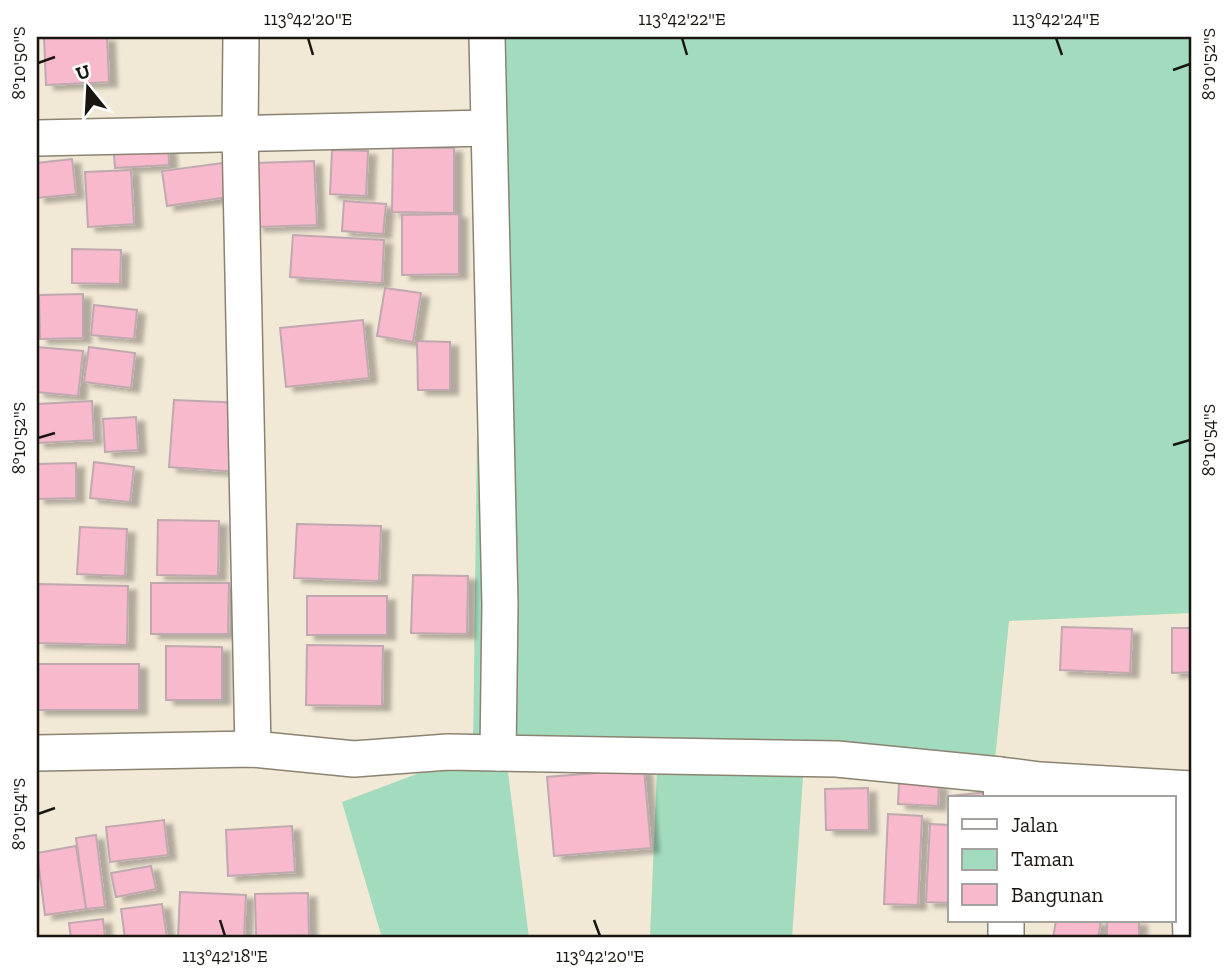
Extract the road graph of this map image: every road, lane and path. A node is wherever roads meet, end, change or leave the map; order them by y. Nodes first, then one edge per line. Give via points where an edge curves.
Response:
1 (241, 37) edge
2 (487, 37) edge
3 (488, 128) junction
4 (240, 132) junction
5 (37, 138) edge
6 (253, 749) junction
7 (37, 753) edge
8 (498, 753) junction
9 (1001, 786) edge
10 (1188, 789) edge
11 (1191, 936) edge

1 - 4 street
2 - 3 street
3 - 4 street
3 - 8 street via 500,605
4 - 5 street
4 - 6 street
6 - 7 street
6 - 8 street via 355,759
8 - 9 street via 837,759
9 - 10 street via 1040,780
10 - 11 street

